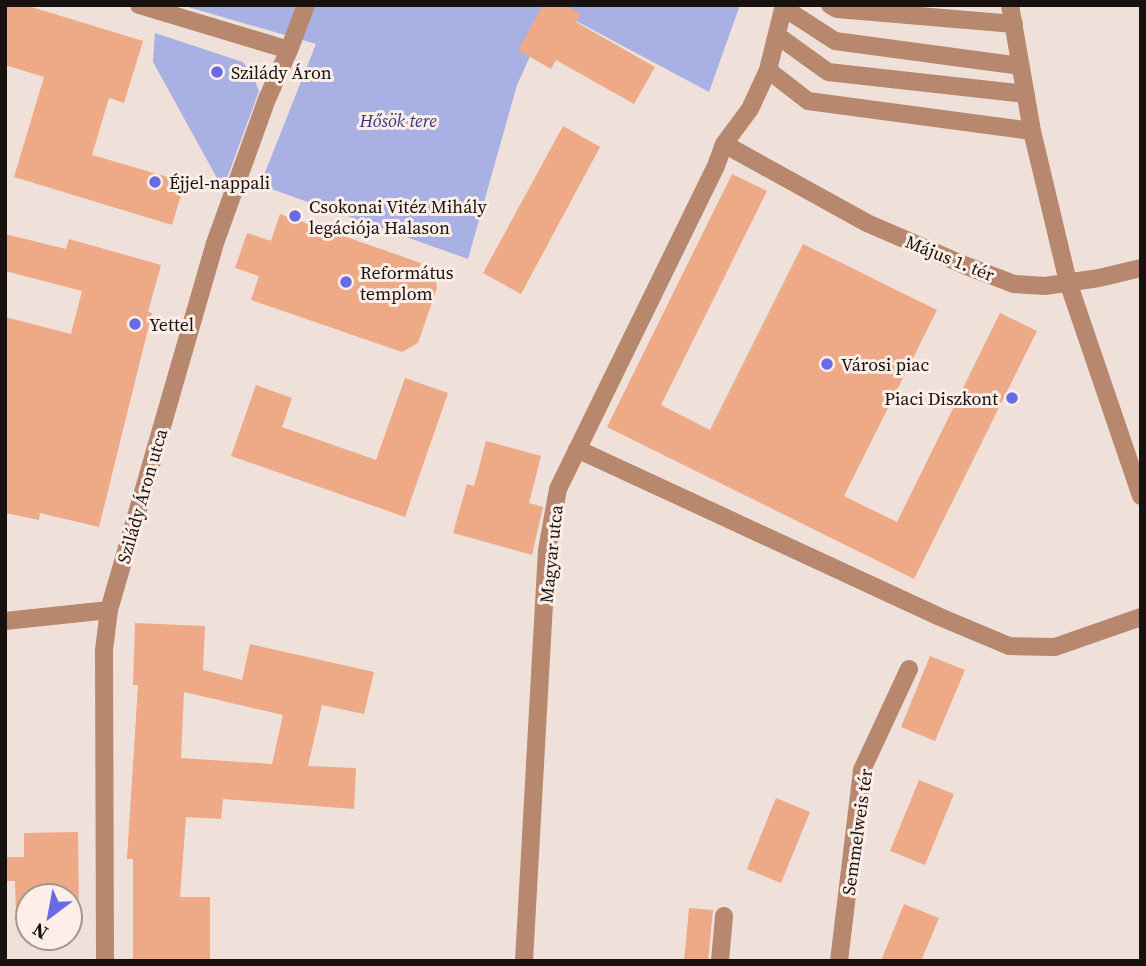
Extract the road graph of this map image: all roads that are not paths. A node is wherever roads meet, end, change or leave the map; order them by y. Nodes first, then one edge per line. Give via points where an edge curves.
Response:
1 (139, 5) edge
2 (306, 5) edge
3 (830, 5) edge
4 (1010, 5) edge
5 (784, 6) edge
6 (1014, 24) junction
7 (778, 36) junction
8 (289, 50) junction
9 (1021, 66) junction
10 (768, 69) junction
11 (1026, 94) junction
12 (1032, 131) junction
13 (724, 144) junction
14 (1141, 268) edge
15 (1068, 282) junction
16 (577, 449) junction
17 (1141, 496) edge
18 (109, 610) junction
19 (1141, 617) edge
20 (5, 621) edge
21 (909, 669) dead end
22 (724, 916) dead end
23 (105, 961) edge
24 (524, 961) edge
25 (720, 961) edge
26 (839, 961) edge

1 - 8 street
2 - 8 street
3 - 6 street
4 - 6 street
5 - 7 street
5 - 9 street via 835,41
6 - 9 street
7 - 10 street
7 - 11 street via 828,72
8 - 18 street, Szilády Áron utca via 215,243
9 - 11 street
10 - 12 street via 808,101
10 - 13 street via 750,109
11 - 12 street
12 - 15 street
13 - 15 street, Május 1. tér via 867,223 964,265 1014,284
13 - 16 street, Magyar utca
14 - 15 street, Május 1. tér
15 - 17 street
16 - 19 street via 1009,646 1055,647
16 - 24 street, Magyar utca via 558,489 547,550
18 - 20 street
18 - 23 street, Szilády Áron utca via 104,650
21 - 26 street, Semmelweis tér via 862,770
22 - 25 street

